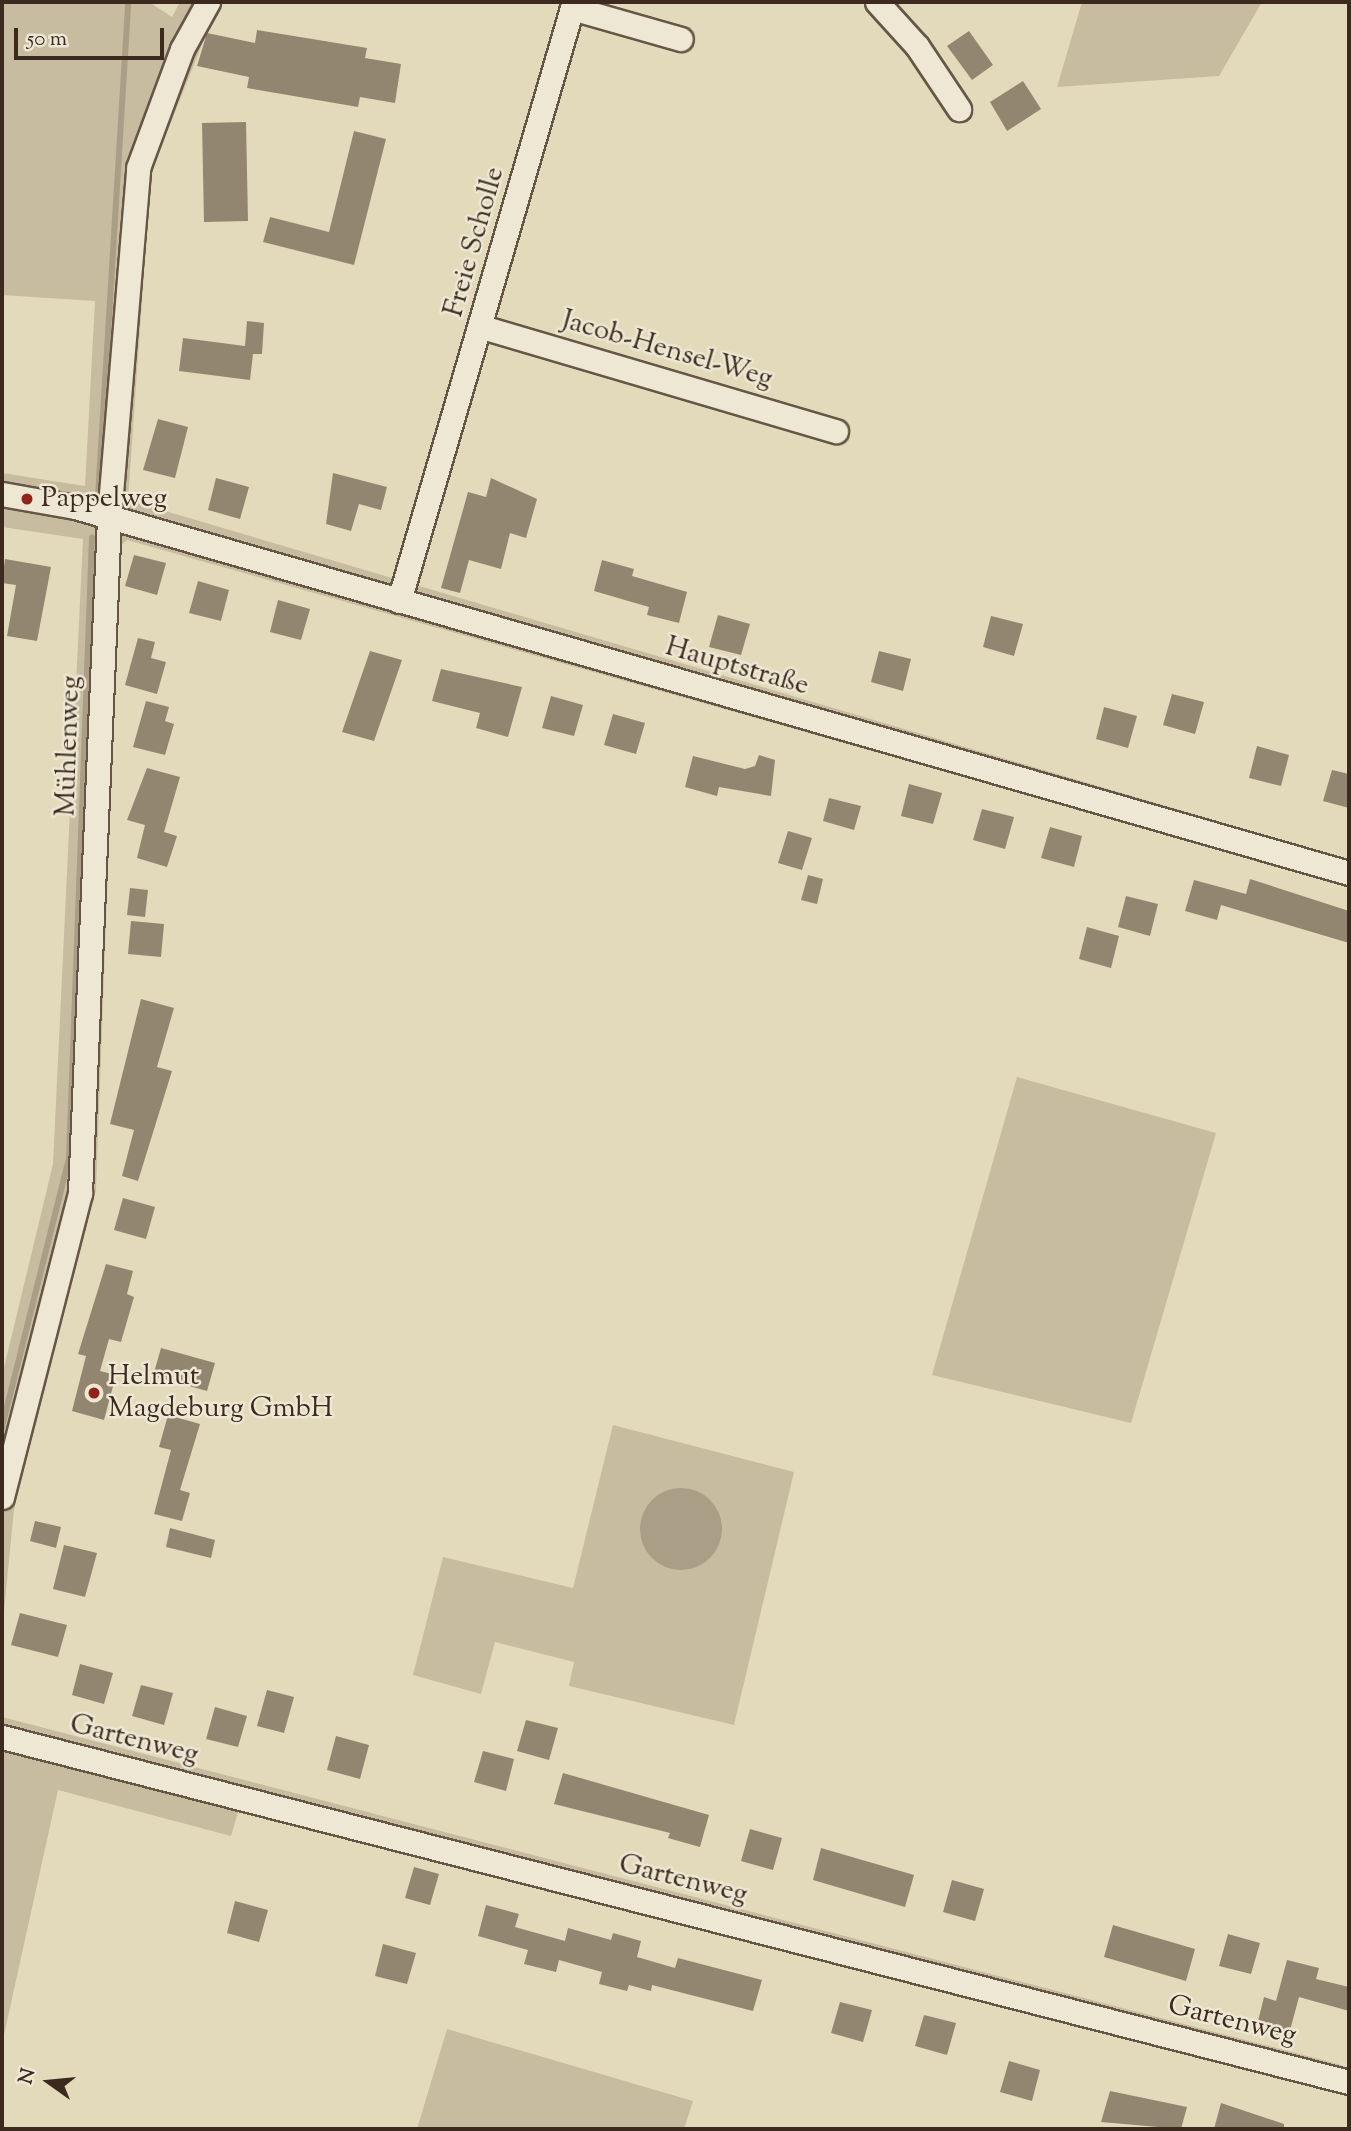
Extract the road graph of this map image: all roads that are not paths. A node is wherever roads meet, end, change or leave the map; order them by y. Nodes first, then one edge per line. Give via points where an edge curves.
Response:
1 (208, 2) edge
2 (877, 2) edge
3 (681, 39) dead end
4 (959, 109) dead end
5 (482, 327) junction
6 (836, 430) dead end
7 (2, 494) edge
8 (109, 517) junction
9 (399, 601) junction
10 (1349, 873) edge
11 (2, 1497) edge
12 (2, 1737) edge
13 (1349, 2082) edge

1 - 8 street, Mühlenweg via 182,49 138,168
2 - 4 street via 917,46
3 - 5 street, Freie Scholle via 572,8
5 - 6 street, Jacob-Hensel-Weg
5 - 9 street, Freie Scholle
7 - 8 street
8 - 9 street, Hauptstraße
8 - 11 street, Mühlenweg via 80,1193
9 - 10 street, Hauptstraße
12 - 13 street, Gartenweg

